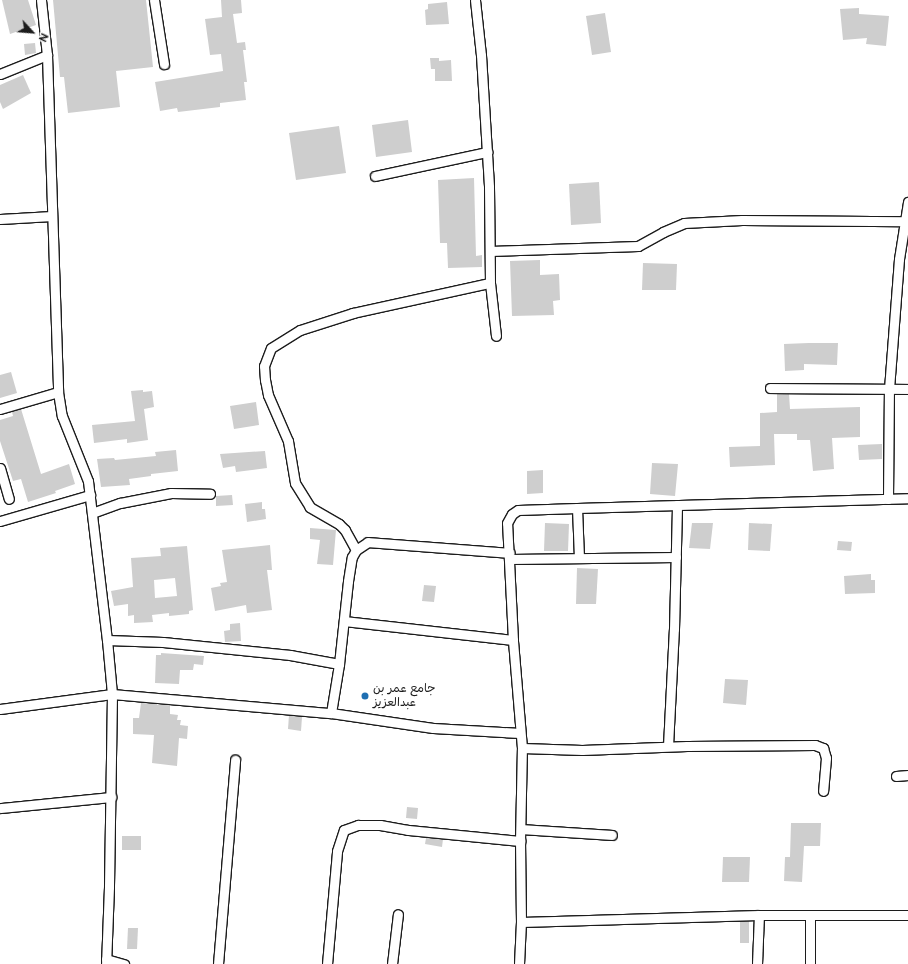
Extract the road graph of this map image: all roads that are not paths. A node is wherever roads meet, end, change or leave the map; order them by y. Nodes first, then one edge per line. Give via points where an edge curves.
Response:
1 (41, 0) edge
2 (154, 0) edge
3 (475, 0) edge
4 (47, 55) junction
5 (164, 64) dead end
6 (0, 74) edge
7 (487, 152) junction
8 (375, 176) dead end
9 (908, 202) edge
10 (52, 216) junction
11 (0, 219) edge
12 (905, 221) junction
13 (490, 252) junction
14 (490, 283) junction
15 (496, 336) dead end
16 (770, 388) dead end
17 (889, 389) junction
18 (908, 389) edge
19 (58, 392) junction
20 (0, 409) edge
21 (0, 468) edge
22 (90, 494) junction
23 (210, 494) dead end
24 (888, 498) junction
25 (908, 498) edge
26 (9, 499) dead end
27 (677, 505) junction
28 (577, 508) junction
29 (92, 513) junction
30 (0, 522) edge
31 (356, 550) junction
32 (510, 556) junction
33 (676, 557) junction
34 (579, 558) junction
35 (344, 621) junction
36 (107, 640) junction
37 (513, 640) junction
38 (339, 664) junction
39 (112, 694) junction
40 (0, 709) edge
41 (331, 713) junction
42 (520, 733) junction
43 (668, 746) junction
44 (522, 748) junction
45 (235, 760) dead end
46 (908, 775) edge
47 (896, 776) dead end
48 (823, 791) dead end
49 (111, 797) junction
50 (0, 808) edge
51 (521, 829) junction
52 (612, 835) dead end
53 (520, 841) junction
54 (398, 914) dead end
55 (810, 915) junction
56 (908, 915) edge
57 (759, 916) junction
58 (521, 922) junction
59 (106, 961) edge
60 (124, 964) edge
61 (218, 964) edge
62 (327, 964) edge
63 (392, 964) edge
64 (518, 964) edge
65 (757, 964) edge
66 (810, 964) edge

1 - 4 street
2 - 5 street
3 - 7 street
4 - 6 street
4 - 10 street
7 - 8 street
7 - 13 street
9 - 12 street
10 - 11 street
10 - 19 street
12 - 13 street via 742,220 684,223 638,246
12 - 17 street via 899,259
13 - 14 street
14 - 15 street
14 - 31 street via 354,313 300,330 281,340 268,353 264,366 265,380 268,395 288,441 294,483 310,507 345,530
16 - 17 street
17 - 18 street
17 - 24 street
19 - 20 street
19 - 22 street via 62,416 84,469
21 - 26 street
22 - 29 street
22 - 30 street
23 - 29 street via 170,493 120,503
24 - 25 street
24 - 27 street
27 - 28 street
27 - 33 street
28 - 32 street via 518,510 512,514 507,523
28 - 34 street
29 - 36 street
31 - 32 street via 368,542
31 - 35 street via 352,557
32 - 34 street
32 - 37 street
33 - 34 street
33 - 43 street
35 - 37 street
35 - 38 street
36 - 38 street via 163,642 274,653
36 - 39 street
37 - 42 street
38 - 41 street
39 - 40 street
39 - 41 street
39 - 49 street
41 - 42 street via 433,728
42 - 44 street
43 - 44 street via 582,750
43 - 48 street via 816,745 823,748 826,758
44 - 51 street
45 - 61 street
46 - 47 street
49 - 50 street
49 - 59 street
51 - 52 street
51 - 53 street
53 - 58 street
53 - 62 street via 380,825 358,825 344,830 337,851
54 - 63 street
55 - 56 street
55 - 57 street
55 - 66 street
57 - 58 street
57 - 65 street
58 - 64 street
59 - 60 street

